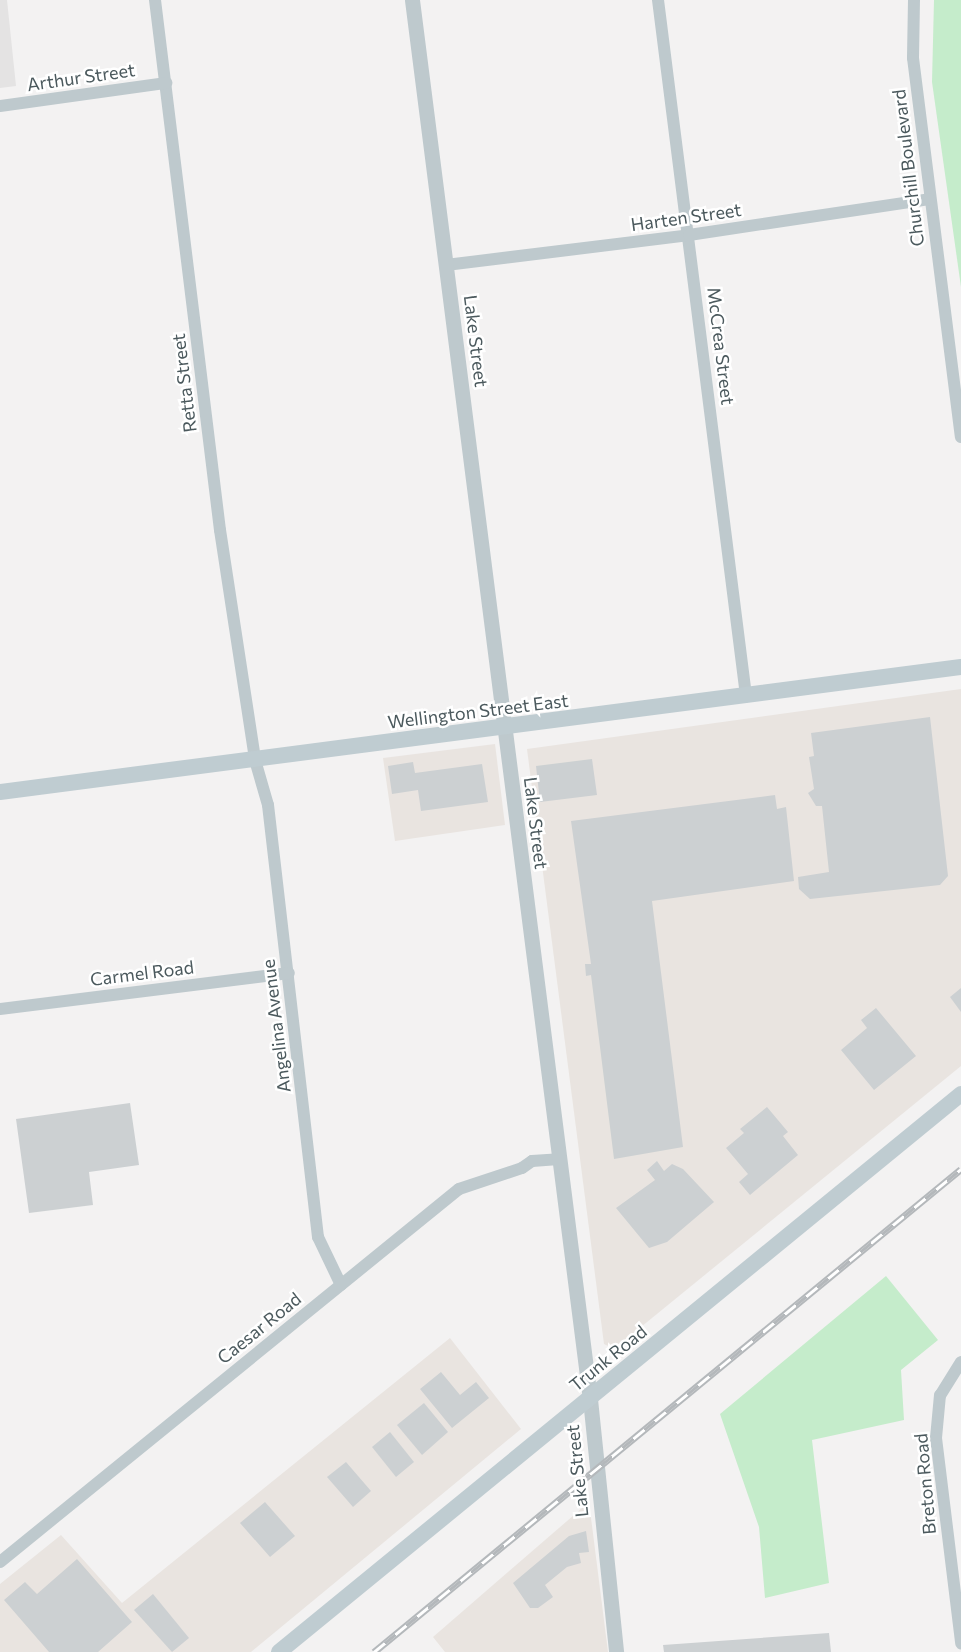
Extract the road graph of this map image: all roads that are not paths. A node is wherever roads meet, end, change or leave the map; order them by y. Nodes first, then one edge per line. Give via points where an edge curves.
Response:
1 (155, 0) edge
2 (412, 0) edge
3 (658, 0) edge
4 (914, 0) edge
5 (166, 83) junction
6 (0, 106) edge
7 (929, 199) junction
8 (689, 235) junction
9 (447, 265) junction
10 (961, 437) edge
11 (961, 667) edge
12 (746, 696) junction
13 (504, 727) junction
14 (255, 760) junction
15 (0, 792) edge
16 (289, 973) junction
17 (0, 1009) edge
18 (961, 1094) edge
19 (559, 1159) junction
20 (341, 1285) junction
21 (961, 1362) edge
22 (590, 1399) junction
23 (0, 1562) edge
24 (961, 1643) edge
25 (279, 1652) edge
26 (616, 1652) edge

1 - 5 street, Retta Street
2 - 9 street, Lake Street
3 - 8 street, McCrea Street
4 - 7 street, Churchill Boulevard via 913,58
5 - 6 street, Arthur Street
5 - 14 street, Retta Street via 220,530
7 - 8 street, Harten Street
7 - 10 street, Churchill Boulevard
8 - 9 street, Harten Street
8 - 12 street, McCrea Street
9 - 13 street, Lake Street
11 - 12 main road, Wellington Street East
12 - 13 main road, Wellington Street East
13 - 14 main road, Wellington Street East
13 - 19 street, Lake Street
14 - 15 main road, Wellington Street East
14 - 16 street, Angelina Avenue via 268,805
16 - 17 street, Carmel Road
16 - 20 street, Angelina Avenue via 318,1237
18 - 22 main road, Trunk Road
19 - 20 street, Caesar Road via 532,1161 459,1189
19 - 22 street, Lake Street
20 - 23 street, Caesar Road
21 - 24 street, Breton Road via 940,1395 936,1438
22 - 25 main road, Trunk Road
22 - 26 street, Lake Street

